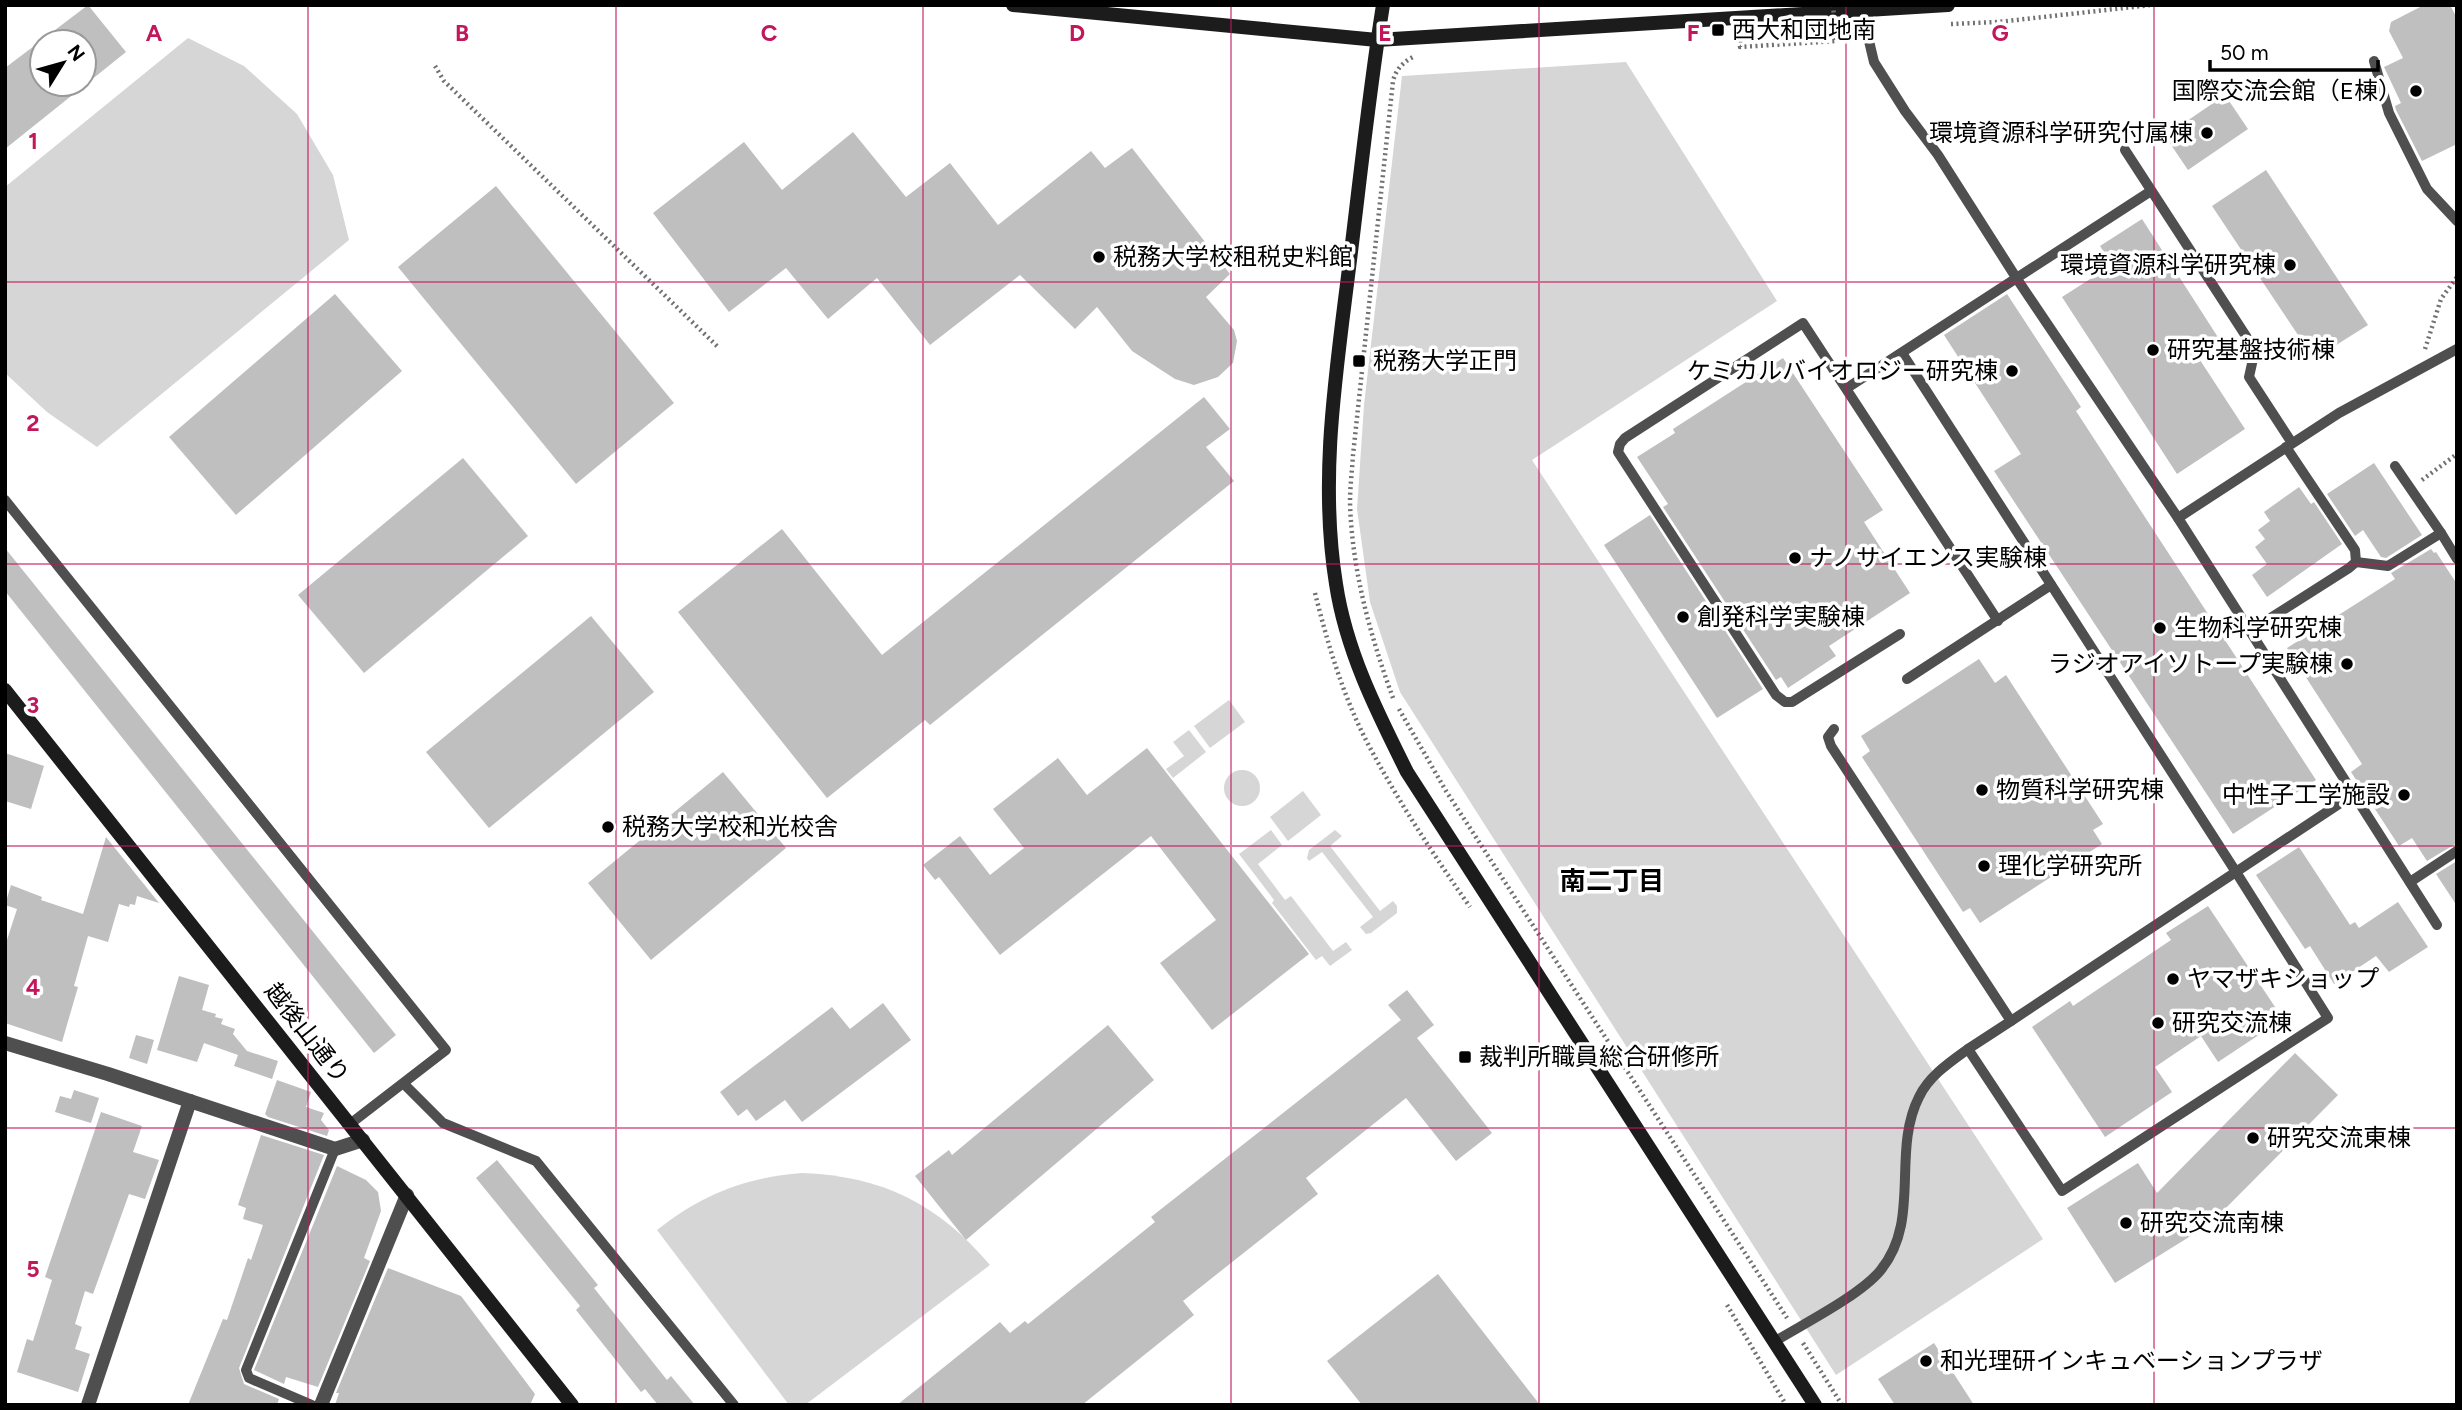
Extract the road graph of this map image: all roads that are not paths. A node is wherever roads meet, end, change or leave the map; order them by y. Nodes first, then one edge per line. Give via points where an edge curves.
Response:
1 (1013, 5) edge
2 (1383, 5) edge
3 (1948, 5) edge
4 (1868, 10) junction
5 (1377, 40) junction
6 (2374, 61) dead end
7 (2125, 150) dead end
8 (2151, 191) junction
9 (2457, 220) edge
10 (2017, 279) junction
11 (2457, 349) edge
12 (1902, 353) junction
13 (1847, 388) junction
14 (2289, 445) junction
15 (2395, 466) dead end
16 (5, 500) edge
17 (2178, 518) junction
18 (2441, 533) junction
19 (2457, 559) edge
20 (2356, 562) junction
21 (2051, 585) junction
22 (1998, 621) junction
23 (2250, 631) junction
24 (1900, 634) dead end
25 (1907, 680) dead end
26 (5, 690) edge
27 (1834, 729) dead end
28 (2354, 794) junction
29 (2457, 851) edge
30 (2236, 872) junction
31 (2410, 883) junction
32 (2437, 925) dead end
33 (2011, 1021) junction
34 (5, 1043) edge
35 (1968, 1049) junction
36 (404, 1084) junction
37 (190, 1101) junction
38 (350, 1124) junction
39 (363, 1140) junction
40 (335, 1149) junction
41 (407, 1195) junction
42 (1774, 1342) junction
43 (88, 1405) edge
44 (312, 1405) edge
45 (321, 1405) edge
46 (572, 1405) edge
47 (734, 1405) edge
48 (1815, 1405) edge

1 - 5 street
2 - 5 street
3 - 4 street
4 - 5 street
4 - 10 lane via 1874,62
5 - 42 street via 1330,439 1328,519 1336,586 1352,650 1407,772
6 - 9 lane via 2389,113 2427,189
7 - 8 lane
8 - 10 lane
8 - 14 lane via 2255,350 2249,377
10 - 12 lane
10 - 17 lane
11 - 14 lane
12 - 13 lane
12 - 21 lane
13 - 22 lane
13 - 24 lane via 1803,323 1625,438 1618,452 1776,695 1785,702 1792,702
14 - 17 lane
14 - 20 lane via 2355,550
15 - 18 lane
16 - 36 lane via 446,1050
17 - 23 lane
18 - 19 lane
18 - 20 lane via 2388,566
20 - 23 lane
21 - 22 lane
21 - 30 lane
22 - 25 lane
23 - 28 lane
26 - 38 street, 越後山通り
27 - 33 lane via 1828,737 1830,746
28 - 30 lane
28 - 31 lane
29 - 31 lane
30 - 33 lane
30 - 35 lane via 2328,1018 2062,1191
31 - 32 lane
33 - 35 lane
34 - 37 street
35 - 42 lane via 1931,1079 1912,1114 1902,1228 1894,1250 1880,1271 1859,1289
36 - 38 lane
36 - 47 lane via 443,1123 536,1161
37 - 40 street
37 - 43 street
38 - 39 street, 越後山通り
39 - 40 street
39 - 41 street, 越後山通り
40 - 44 lane via 246,1370 249,1378
41 - 45 street
41 - 46 street, 越後山通り
42 - 48 street

